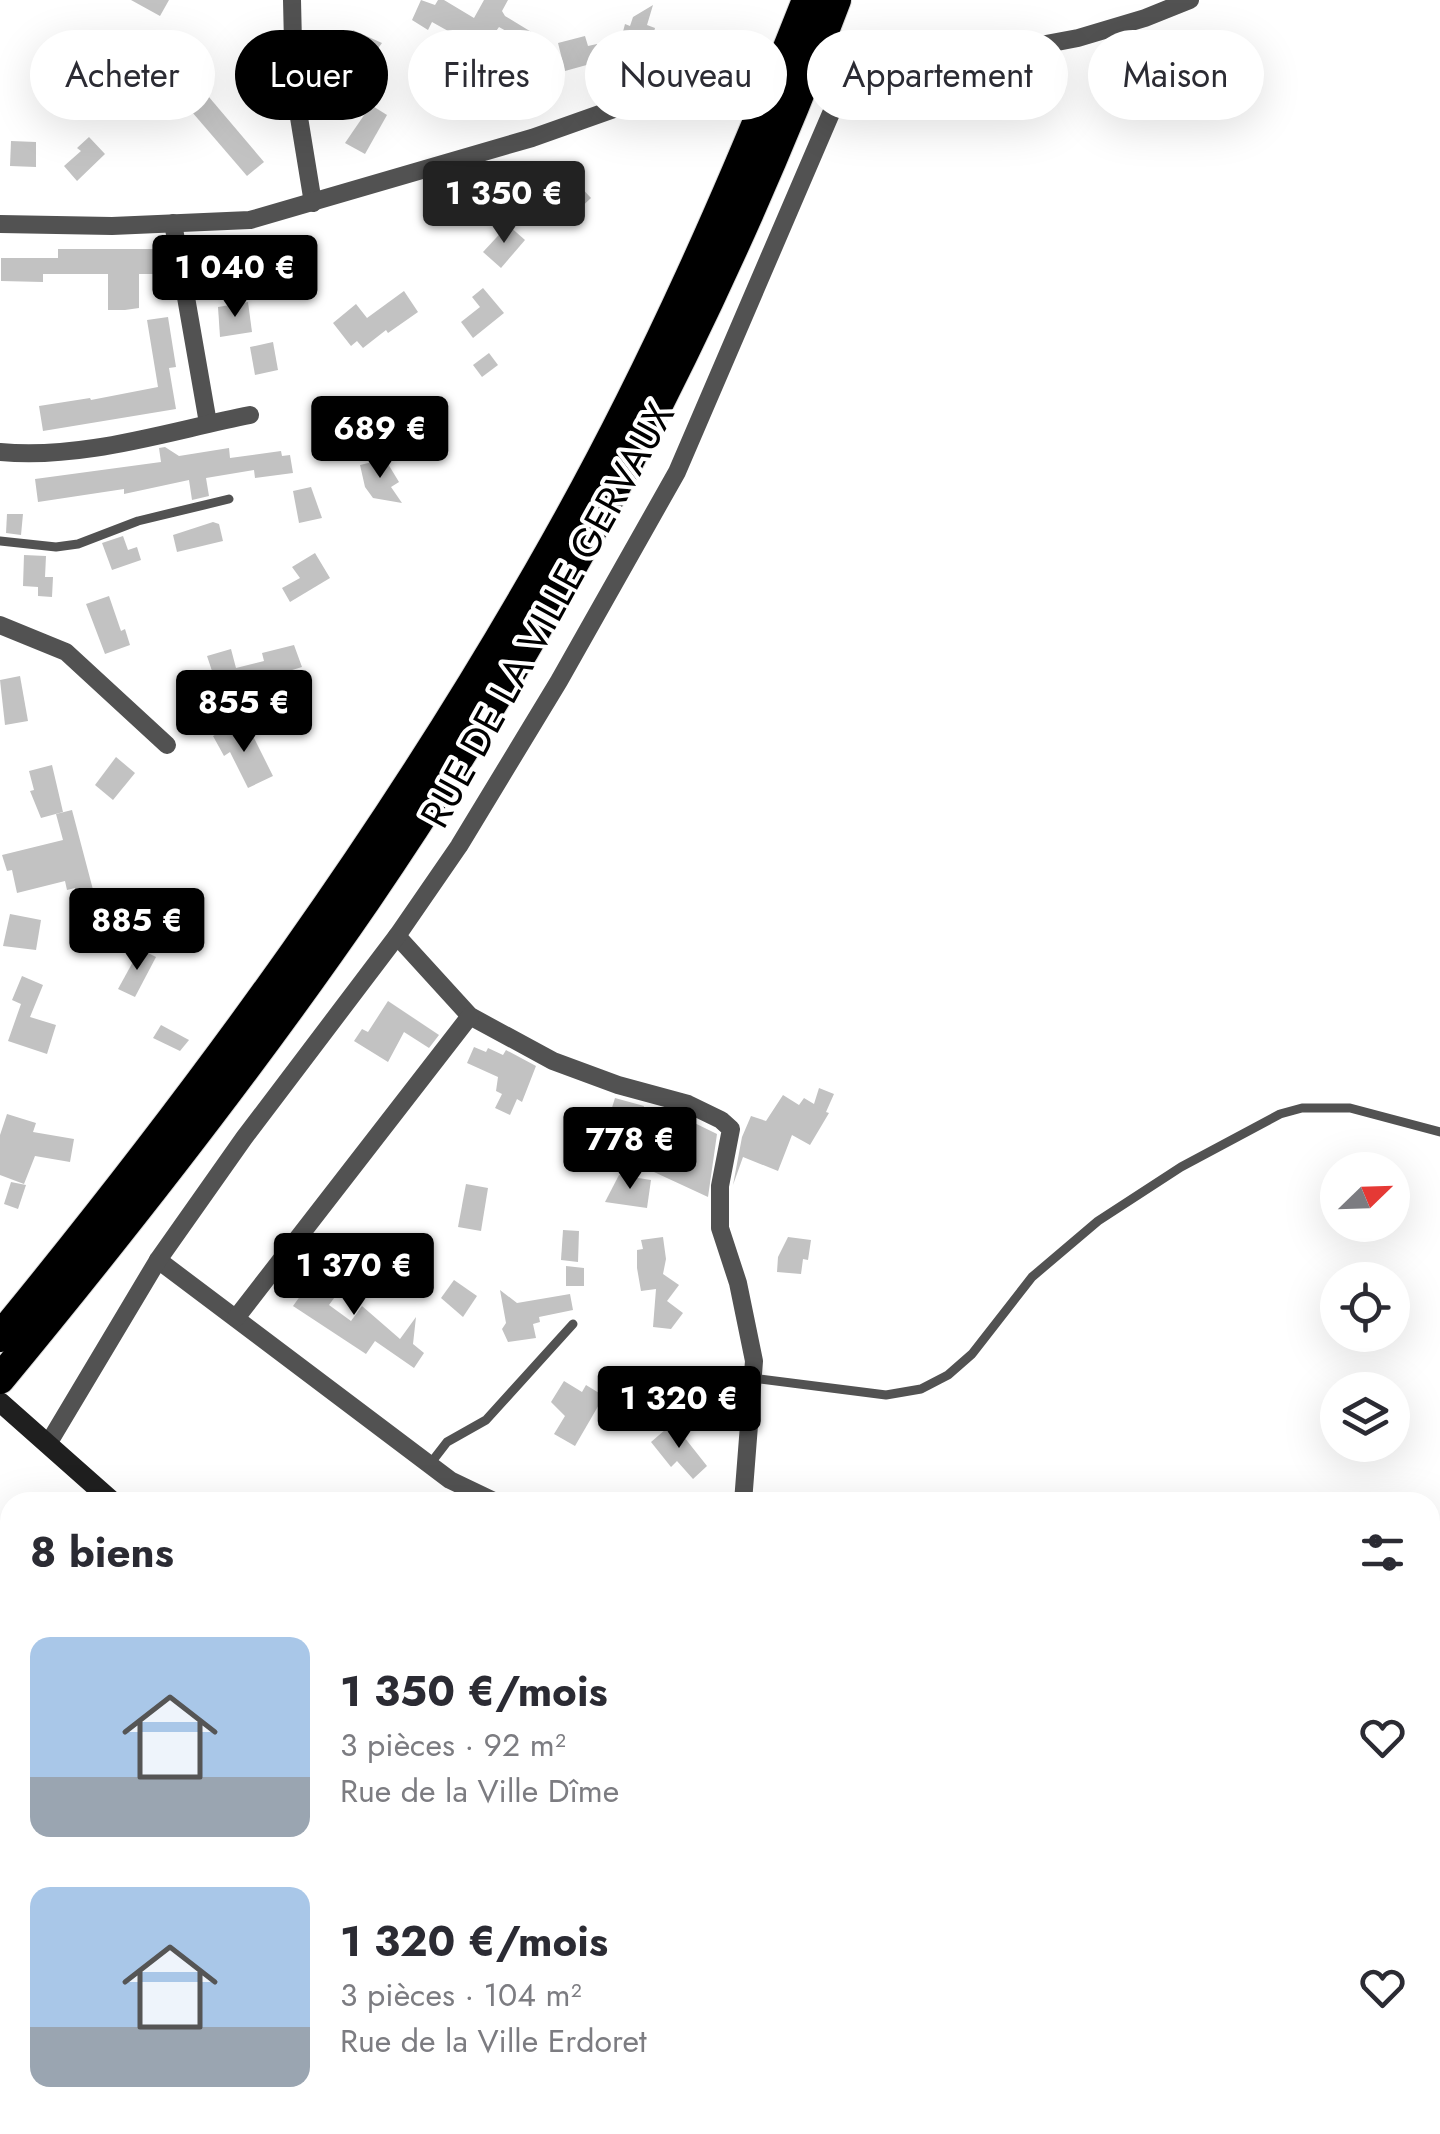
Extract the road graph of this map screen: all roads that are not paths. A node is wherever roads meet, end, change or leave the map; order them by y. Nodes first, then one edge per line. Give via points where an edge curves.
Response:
1 (292, 0) edge
2 (807, 0) edge
3 (836, 0) edge
4 (1190, 0) edge
5 (585, 119) edge
6 (313, 203) junction
7 (173, 223) junction
8 (0, 224) edge
9 (250, 415) dead end
10 (208, 423) junction
11 (0, 452) edge
12 (229, 499) dead end
13 (0, 541) edge
14 (0, 626) edge
15 (166, 744) dead end
16 (397, 936) junction
17 (470, 1016) junction
18 (1440, 1132) edge
19 (158, 1260) junction
20 (236, 1318) junction
21 (573, 1324) dead end
22 (0, 1337) edge
23 (752, 1378) junction
24 (0, 1379) edge
25 (0, 1402) edge
26 (43, 1440) junction
27 (430, 1465) junction
28 (102, 1492) edge
29 (475, 1492) edge
30 (744, 1492) edge

1 - 6 street via 294,87
2 - 22 highway via 651,355 556,542 486,661 282,974
3 - 24 highway via 707,304 490,706 271,1034
4 - 16 street, RUE DE LA VILLE GERVAUX via 1078,38 946,63 879,65 844,83 676,472 559,681
5 - 6 street
6 - 7 street via 250,220
7 - 8 street
7 - 10 street
9 - 10 street
10 - 11 street via 82,449
12 - 13 lane via 78,544
14 - 15 street via 66,652
16 - 17 street
16 - 19 street, RUE DE LA VILLE GERVAUX
17 - 20 street
17 - 23 street via 553,1061 688,1104 731,1129 720,1228 738,1283
18 - 23 lane via 1350,1108 1280,1114 1098,1221 1032,1276 972,1354 921,1389 886,1395
19 - 20 street
19 - 26 street, RUE DE LA VILLE GERVAUX
20 - 27 street
21 - 27 lane via 486,1420 447,1442
23 - 30 street
25 - 26 main road
26 - 28 main road
27 - 29 street

